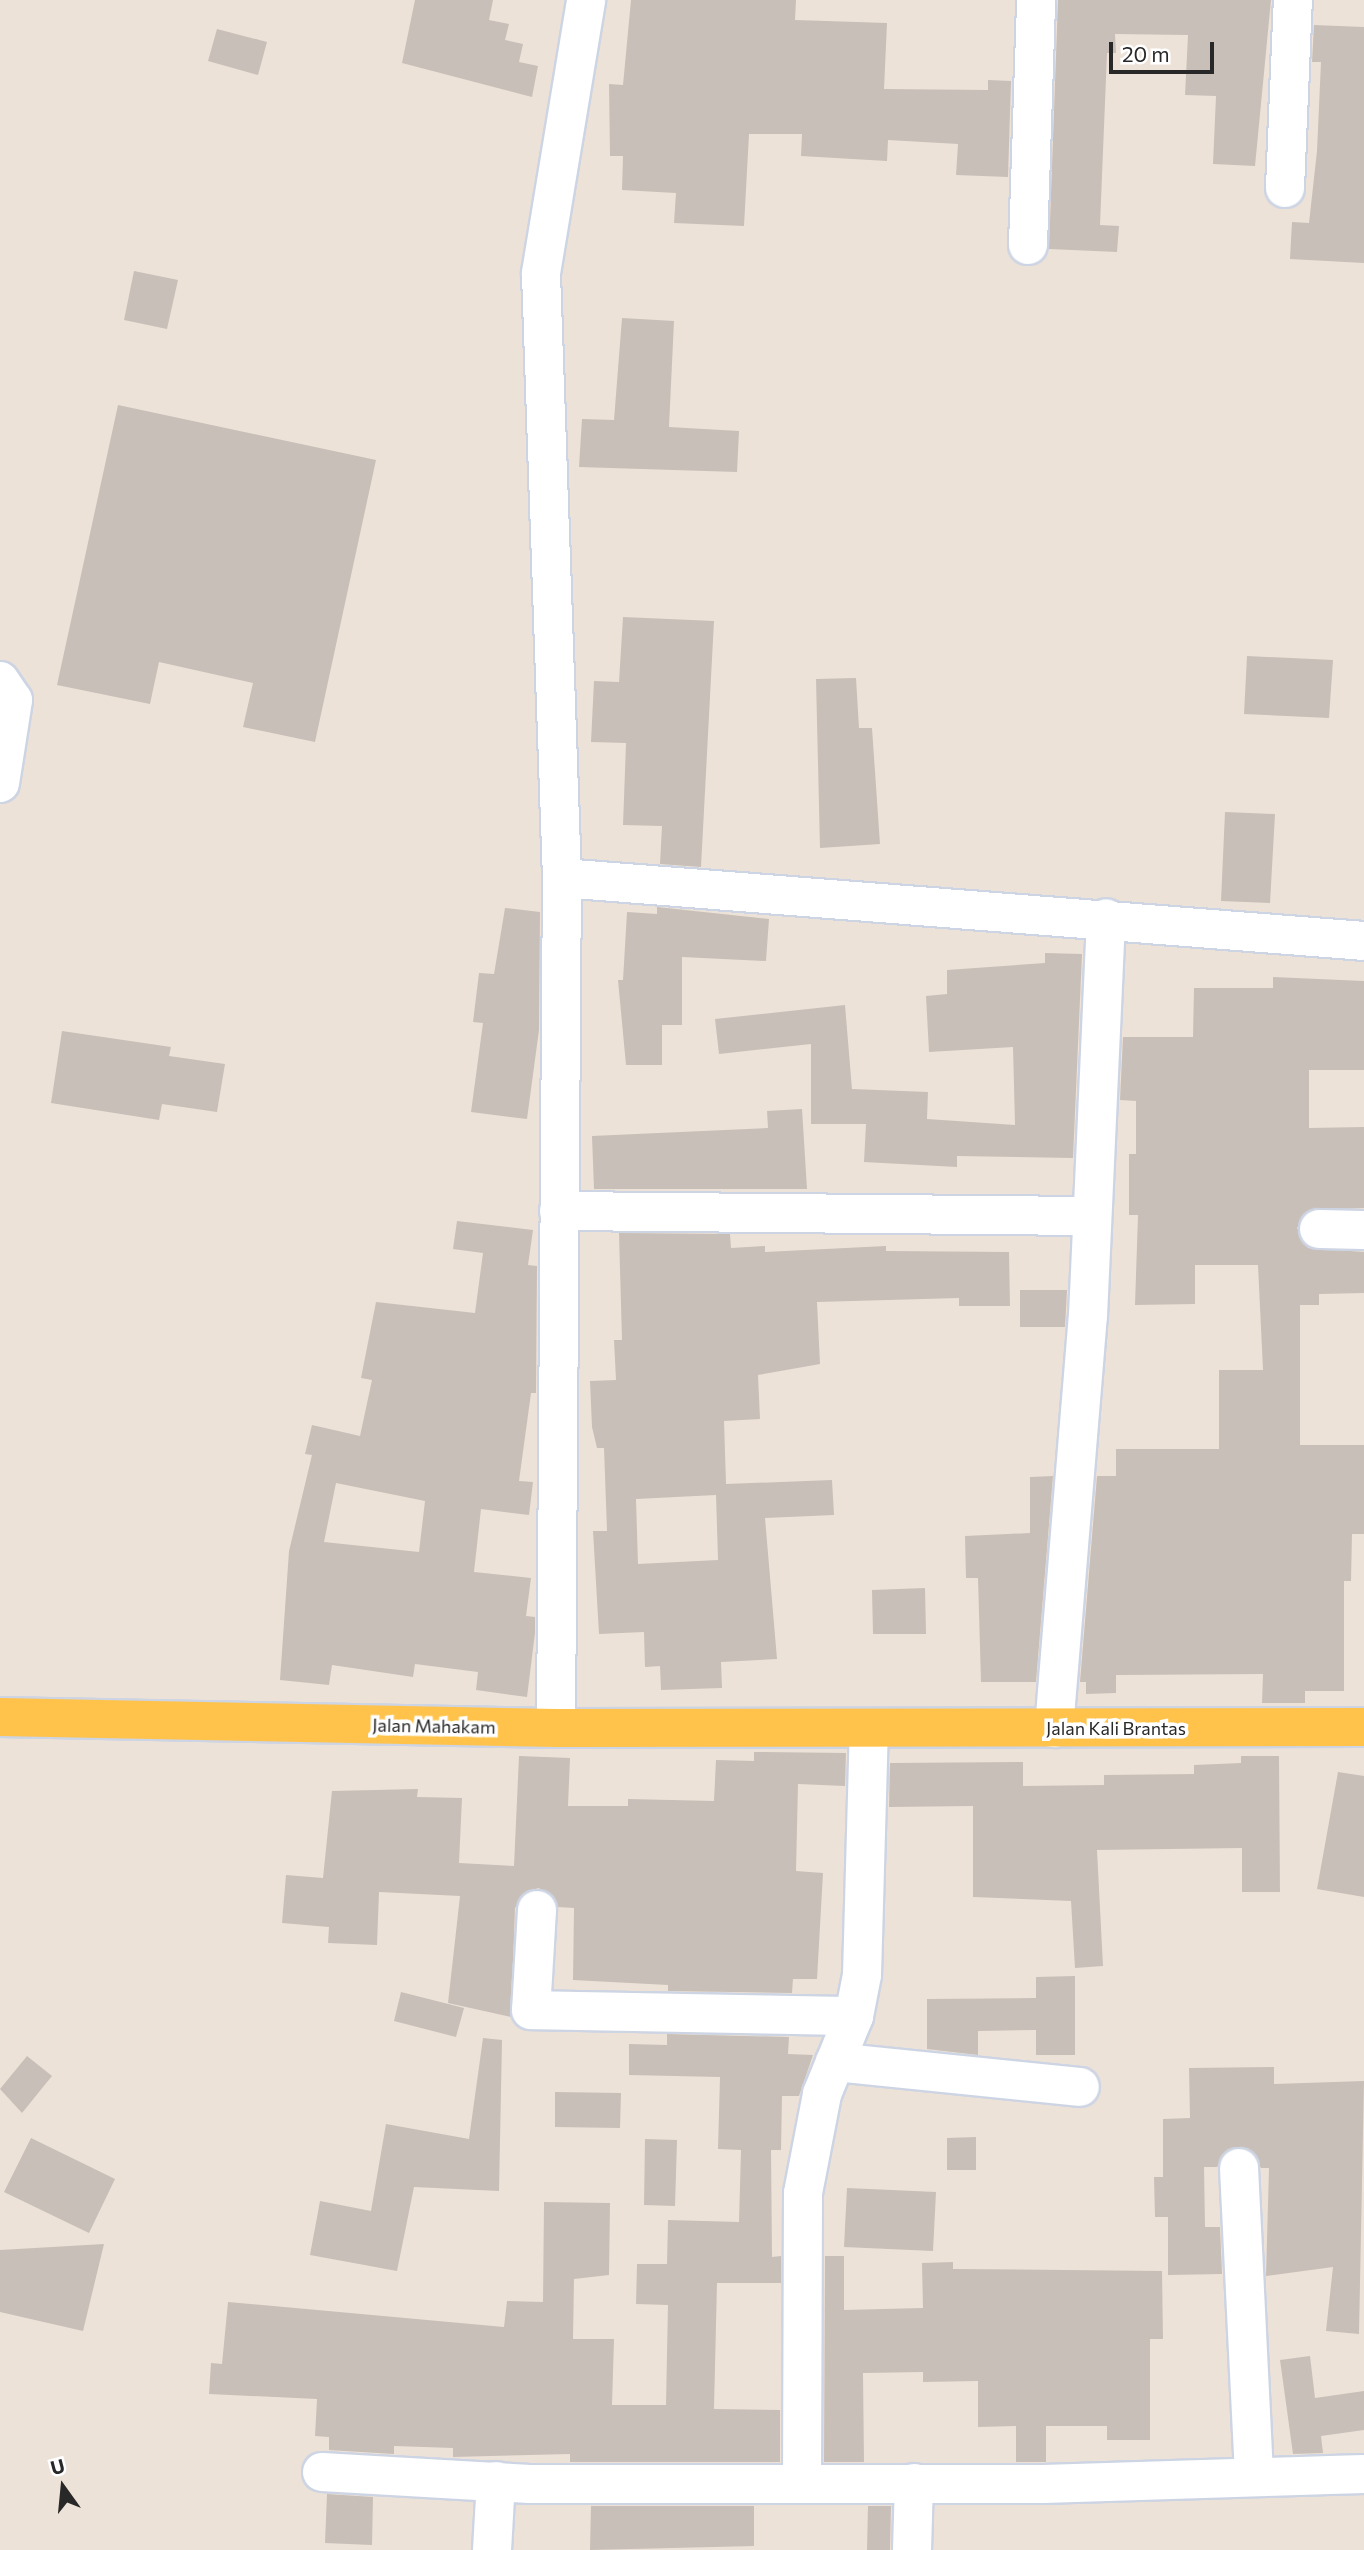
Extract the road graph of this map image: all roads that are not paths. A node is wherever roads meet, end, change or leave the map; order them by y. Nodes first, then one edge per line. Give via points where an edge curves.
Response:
1 (586, 0) edge
2 (1035, 0) edge
3 (1293, 0) edge
4 (1285, 188) dead end
5 (1028, 245) dead end
6 (0, 681) edge
7 (0, 783) edge
8 (562, 878) junction
9 (1106, 918) junction
10 (1364, 941) edge
11 (559, 1211) junction
12 (1092, 1216) junction
13 (1318, 1229) dead end
14 (1364, 1230) edge
15 (0, 1717) edge
16 (1364, 1727) edge
17 (556, 1728) junction
18 (1054, 1728) junction
19 (869, 1729) junction
20 (537, 1910) dead end
21 (854, 2016) junction
22 (835, 2063) junction
23 (1080, 2087) dead end
24 (1239, 2168) dead end
25 (322, 2472) dead end
26 (1254, 2474) junction
27 (1364, 2474) edge
28 (802, 2480) junction
29 (496, 2481) junction
30 (914, 2483) junction
31 (492, 2550) edge
32 (912, 2550) edge

1 - 8 street via 541,273
2 - 5 street
3 - 4 street
6 - 7 street via 13,700
8 - 9 street
8 - 11 street
9 - 10 street
9 - 12 street
11 - 12 street
11 - 17 street
12 - 18 street
13 - 14 street
15 - 17 main road, Jalan Mahakam
16 - 18 main road, Jalan Kali Brantas
17 - 19 main road, Jalan Mahakam
18 - 19 main road, Jalan Kali Brantas
19 - 21 street via 867,1929
20 - 21 street via 531,2010
21 - 22 street
22 - 23 street
22 - 28 street via 810,2143 803,2193
24 - 26 street
25 - 29 street
26 - 27 street
26 - 30 street
28 - 29 street
28 - 30 street
29 - 31 street
30 - 32 street

